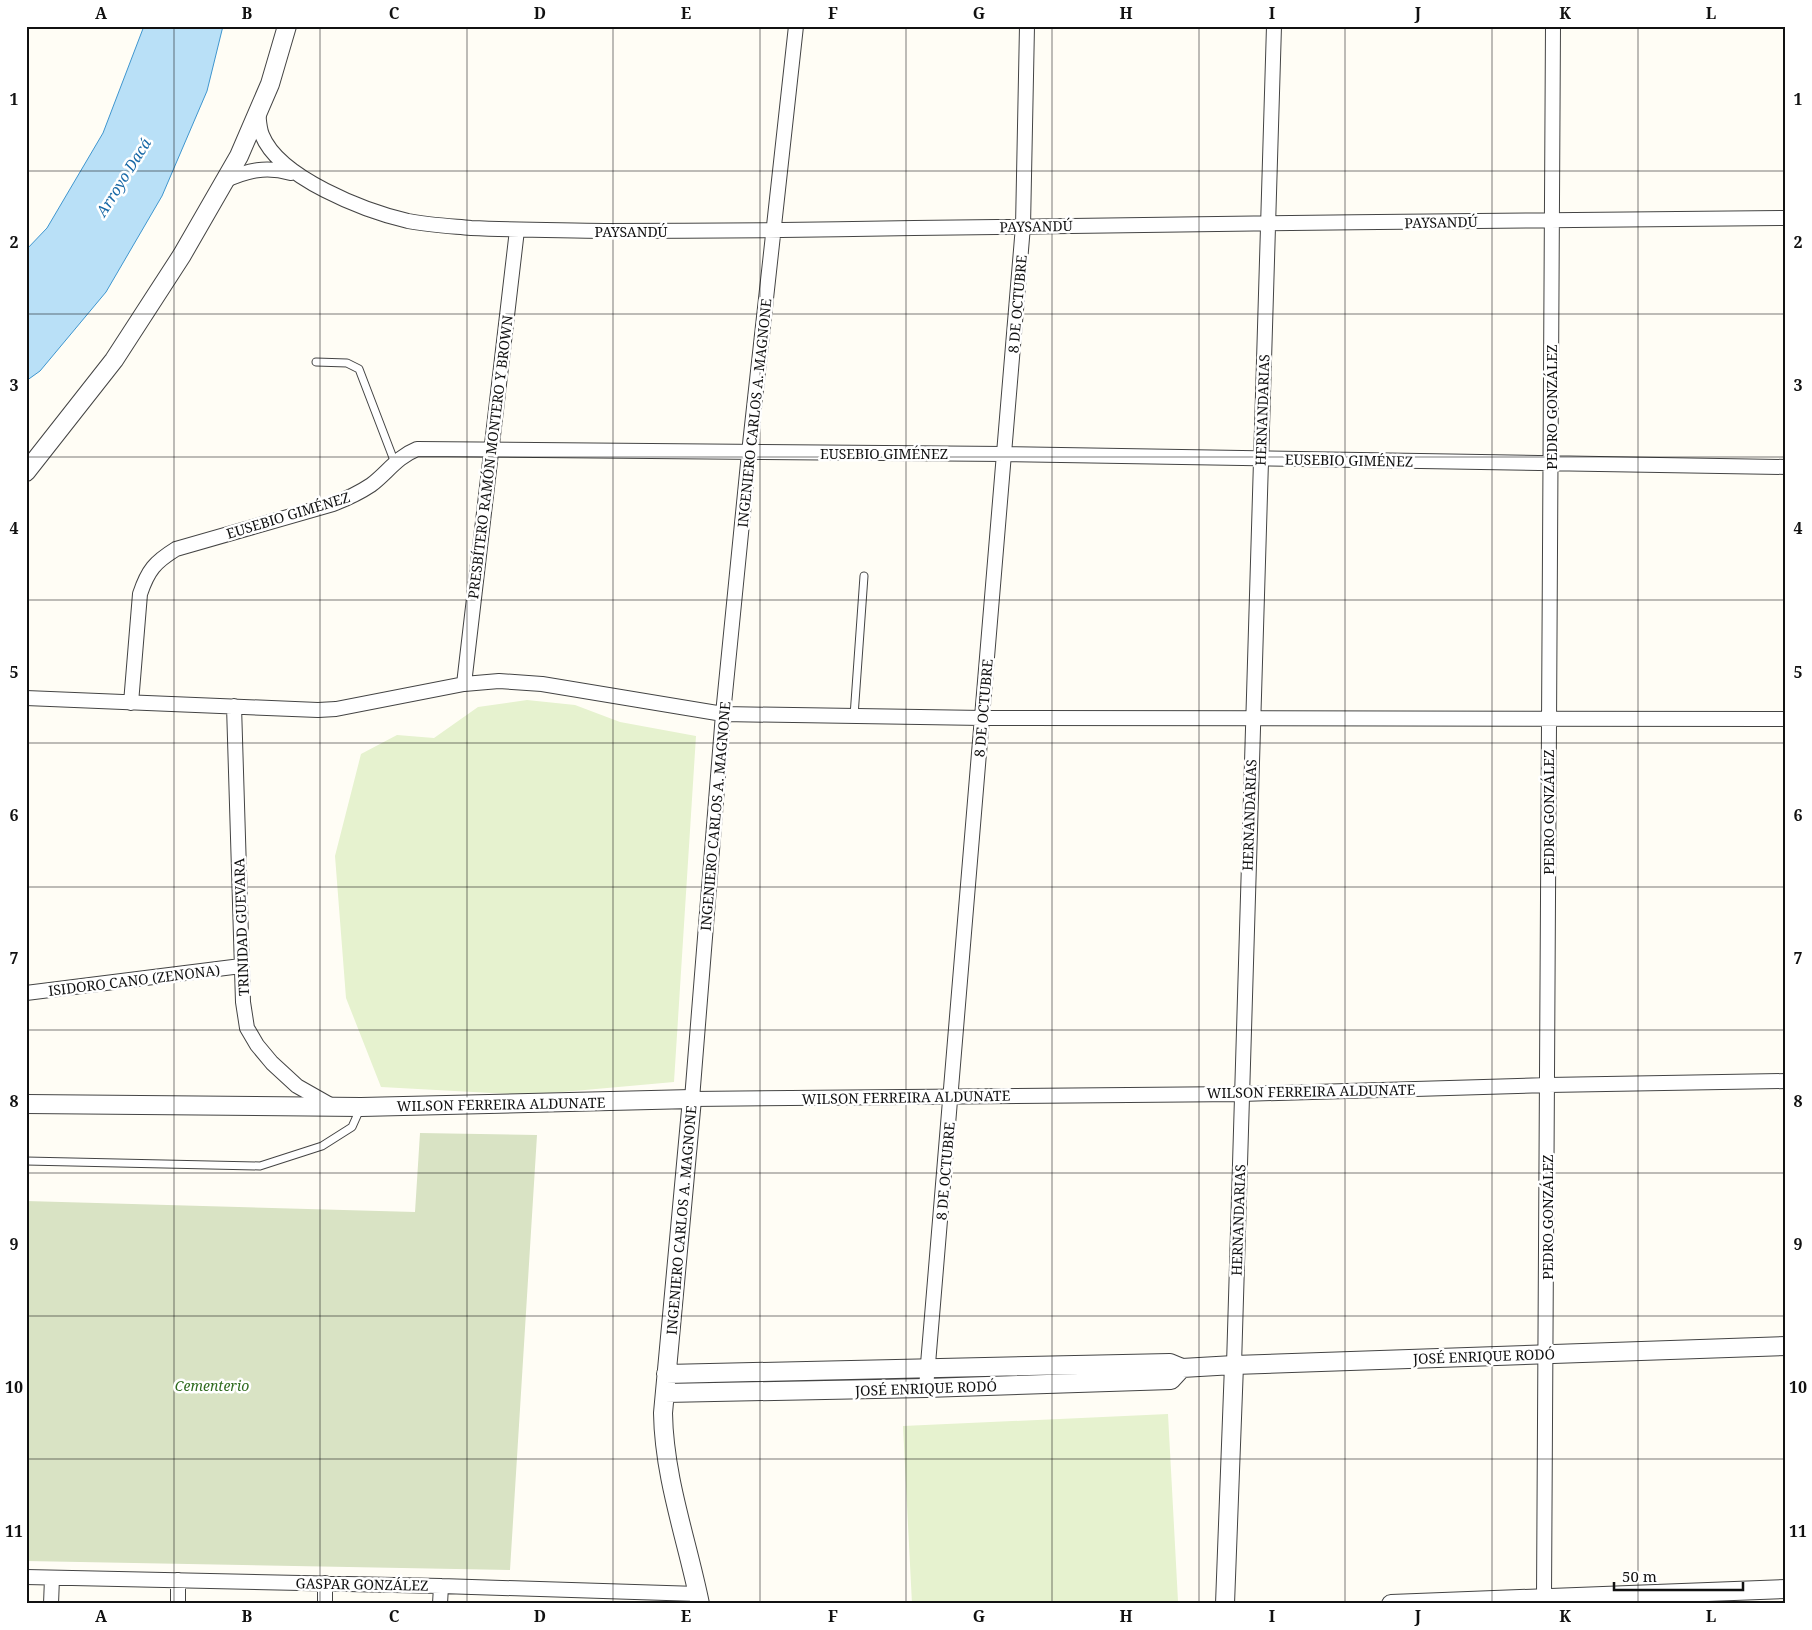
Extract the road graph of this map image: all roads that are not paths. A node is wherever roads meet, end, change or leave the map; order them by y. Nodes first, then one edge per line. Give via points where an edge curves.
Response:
1 (287, 26) edge
2 (796, 26) edge
3 (1027, 26) edge
4 (1274, 26) edge
5 (1553, 26) edge
6 (258, 111) junction
7 (296, 174) junction
8 (224, 181) junction
9 (1786, 218) edge
10 (1552, 220) junction
11 (1268, 224) junction
12 (1023, 226) junction
13 (516, 230) junction
14 (774, 231) junction
15 (316, 362) dead end
16 (490, 450) junction
17 (748, 453) junction
18 (1005, 454) junction
19 (1261, 459) junction
20 (1550, 462) junction
21 (395, 463) junction
22 (1786, 467) edge
23 (26, 472) edge
24 (864, 576) dead end
25 (464, 684) junction
26 (26, 698) edge
27 (131, 703) junction
28 (234, 706) junction
29 (723, 714) junction
30 (854, 716) junction
31 (983, 718) junction
32 (1252, 718) junction
33 (1549, 719) junction
34 (1786, 719) edge
35 (241, 966) junction
36 (26, 993) edge
37 (1786, 1081) edge
38 (1548, 1084) junction
39 (1241, 1094) junction
40 (951, 1097) junction
41 (692, 1100) junction
42 (26, 1104) edge
43 (335, 1107) junction
44 (361, 1107) junction
45 (26, 1161) edge
46 (1786, 1346) edge
47 (1546, 1354) junction
48 (1234, 1365) junction
49 (928, 1368) junction
50 (1182, 1368) junction
51 (666, 1374) junction
52 (926, 1388) junction
53 (665, 1393) junction
54 (26, 1577) edge
55 (52, 1578) junction
56 (178, 1580) junction
57 (325, 1583) junction
58 (441, 1586) junction
59 (1786, 1589) edge
60 (562, 1597) edge
61 (1544, 1597) junction
62 (699, 1599) edge
63 (1630, 1599) edge
64 (1496, 1602) edge
65 (51, 1604) edge
66 (178, 1604) edge
67 (325, 1604) edge
68 (440, 1604) edge
69 (1224, 1604) edge
70 (1391, 1604) edge

1 - 6 street via 270,84
2 - 14 street, INGENIERO CARLOS A. MAGNONE
3 - 12 street, 8 DE OCTUBRE
4 - 11 street, HERNANDARIAS
5 - 10 street, PEDRO GONZÁLEZ
6 - 7 street, PAYSANDÚ via 262,135 279,160
6 - 8 street
7 - 8 street, PAYSANDÚ via 276,169 256,170
7 - 13 street, PAYSANDÚ via 329,192 405,220
8 - 23 street via 182,255 114,360
9 - 10 street, PAYSANDÚ
10 - 11 street, PAYSANDÚ
10 - 20 street, PEDRO GONZÁLEZ
11 - 12 street, PAYSANDÚ
11 - 19 street, HERNANDARIAS
12 - 14 street, PAYSANDÚ
12 - 18 street, 8 DE OCTUBRE
13 - 14 street, PAYSANDÚ
13 - 16 street, PRESBÍTERO RAMÓN MONTERO Y BROWN
14 - 17 street, INGENIERO CARLOS A. MAGNONE
15 - 21 lane via 347,363 359,369
16 - 17 street, EUSEBIO GIMÉNEZ
16 - 21 street, EUSEBIO GIMÉNEZ via 417,449
16 - 25 street, PRESBÍTERO RAMÓN MONTERO Y BROWN
17 - 18 street, EUSEBIO GIMÉNEZ
17 - 29 street, INGENIERO CARLOS A. MAGNONE
18 - 19 street, EUSEBIO GIMÉNEZ
18 - 31 street, 8 DE OCTUBRE
19 - 20 street, EUSEBIO GIMÉNEZ
19 - 32 street, HERNANDARIAS
20 - 22 street, EUSEBIO GIMÉNEZ
20 - 33 street, PEDRO GONZÁLEZ
21 - 27 street, EUSEBIO GIMÉNEZ via 353,496 176,549 152,566 140,594
24 - 30 lane
25 - 28 street via 336,709
25 - 29 street via 524,682
26 - 27 street
27 - 28 street
28 - 35 street, TRINIDAD GUEVARA
29 - 30 street
29 - 41 street, INGENIERO CARLOS A. MAGNONE
30 - 31 street
31 - 32 street
31 - 40 street, 8 DE OCTUBRE
32 - 33 street
32 - 39 street, HERNANDARIAS
33 - 34 street
33 - 38 street, PEDRO GONZÁLEZ
35 - 36 street, ISIDORO CANO (ZENONA)
35 - 43 street, TRINIDAD GUEVARA via 247,1028 257,1046 297,1086
37 - 38 street, WILSON FERREIRA ALDUNATE
38 - 39 street, WILSON FERREIRA ALDUNATE
38 - 47 street, PEDRO GONZÁLEZ
39 - 40 street, WILSON FERREIRA ALDUNATE
39 - 48 street, HERNANDARIAS
40 - 41 street, WILSON FERREIRA ALDUNATE
40 - 49 street, 8 DE OCTUBRE
41 - 44 street, WILSON FERREIRA ALDUNATE
41 - 51 street, INGENIERO CARLOS A. MAGNONE
42 - 43 street, WILSON FERREIRA ALDUNATE
43 - 44 street, WILSON FERREIRA ALDUNATE
44 - 45 lane via 352,1127 322,1146 260,1166
46 - 47 street, JOSÉ ENRIQUE RODÓ
47 - 48 street, JOSÉ ENRIQUE RODÓ
47 - 61 street, PEDRO GONZÁLEZ
48 - 50 street, JOSÉ ENRIQUE RODÓ
48 - 69 street, HERNANDARIAS
49 - 50 street, JOSÉ ENRIQUE RODÓ via 1170,1363
49 - 51 street, JOSÉ ENRIQUE RODÓ
49 - 52 street, 8 DE OCTUBRE
50 - 52 street, JOSÉ ENRIQUE RODÓ via 1171,1380
51 - 53 street, INGENIERO CARLOS A. MAGNONE
52 - 53 street, JOSÉ ENRIQUE RODÓ
53 - 62 street, INGENIERO CARLOS A. MAGNONE via 666,1452 684,1544
54 - 55 street, GASPAR GONZÁLEZ
55 - 56 street, GASPAR GONZÁLEZ
55 - 65 street
56 - 57 street, GASPAR GONZÁLEZ
56 - 66 street
57 - 58 street, GASPAR GONZÁLEZ
57 - 67 street
58 - 60 street, GASPAR GONZÁLEZ
58 - 68 street
59 - 63 street
60 - 62 street, GASPAR GONZÁLEZ
61 - 63 street
61 - 64 street
64 - 70 street

